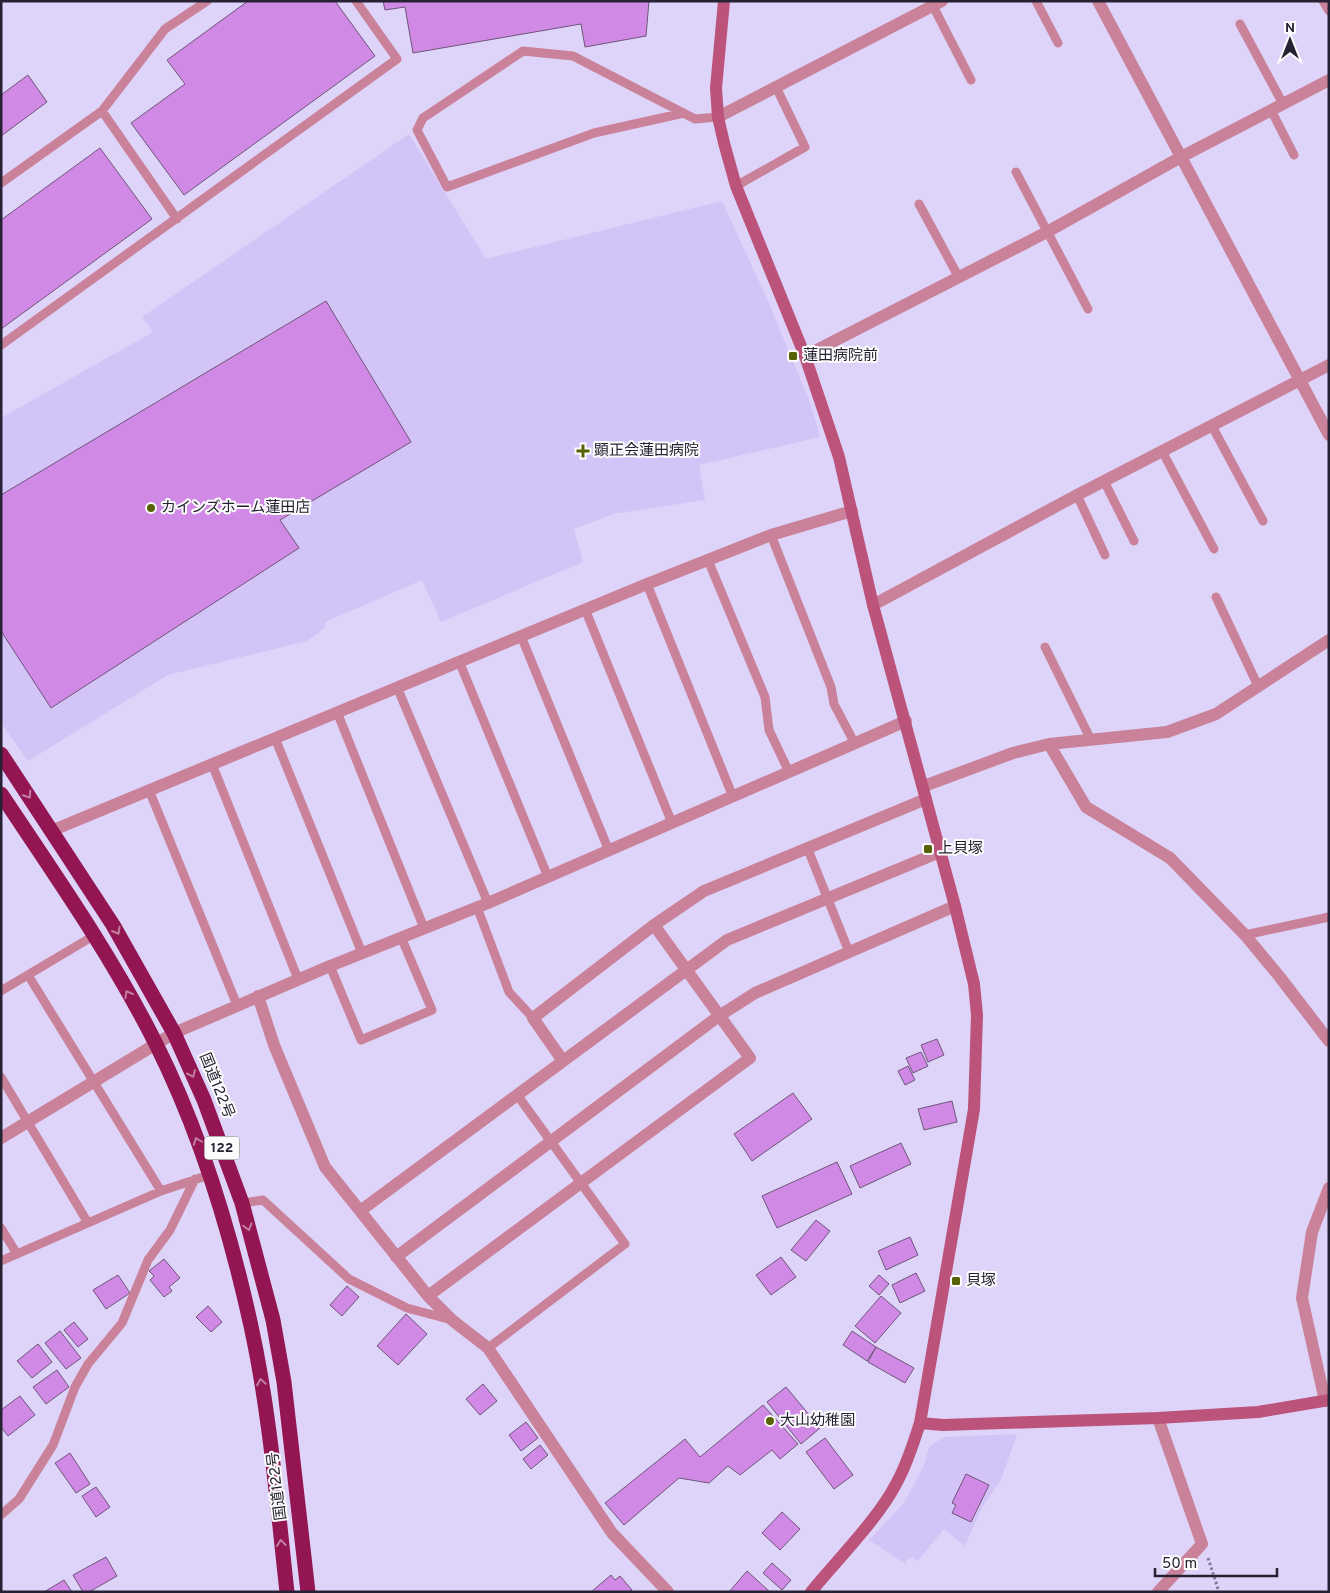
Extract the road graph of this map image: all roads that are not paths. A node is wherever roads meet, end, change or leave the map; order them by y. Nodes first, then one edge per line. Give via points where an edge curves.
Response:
1 (207, 1) edge
2 (356, 1) edge
3 (724, 1) edge
4 (1036, 1) edge
5 (1098, 1) edge
6 (1324, 1) edge
7 (938, 3) edge
8 (1329, 11) edge
9 (1240, 24) dead end
10 (1058, 43) dead end
11 (971, 80) dead end
12 (1329, 80) edge
13 (776, 87) junction
14 (1283, 104) junction
15 (1271, 110) junction
16 (102, 111) junction
17 (684, 113) junction
18 (718, 117) junction
19 (1294, 155) dead end
20 (1181, 157) junction
21 (1016, 172) dead end
22 (1, 183) edge
23 (736, 186) junction
24 (919, 204) dead end
25 (177, 219) junction
26 (1047, 232) junction
27 (958, 276) junction
28 (1088, 308) dead end
29 (1, 345) edge
30 (805, 356) junction
31 (1329, 365) edge
32 (1300, 380) junction
33 (1212, 426) junction
34 (1329, 435) edge
35 (1162, 451) junction
36 (1104, 481) junction
37 (1077, 495) junction
38 (852, 511) junction
39 (1263, 521) dead end
40 (771, 535) junction
41 (1134, 541) dead end
42 (1214, 549) dead end
43 (1105, 555) dead end
44 (708, 560) junction
45 (647, 584) junction
46 (1216, 597) dead end
47 (874, 605) junction
48 (585, 609) junction
49 (521, 636) junction
50 (1329, 640) edge
51 (1045, 648) dead end
52 (459, 661) junction
53 (1258, 686) junction
54 (397, 687) junction
55 (337, 712) junction
56 (906, 721) junction
57 (275, 738) junction
58 (1090, 740) junction
59 (855, 744) junction
60 (1049, 744) junction
61 (1, 754) edge
62 (212, 764) junction
63 (789, 772) junction
64 (149, 790) junction
65 (925, 793) junction
66 (1, 794) edge
67 (733, 797) junction
68 (672, 823) junction
69 (50, 831) junction
70 (807, 847) junction
71 (609, 851) junction
72 (940, 852) junction
73 (548, 877) junction
74 (828, 899) junction
75 (482, 905) junction
76 (955, 906) junction
77 (1329, 917) edge
78 (654, 925) junction
79 (424, 928) junction
80 (95, 935) junction
81 (1245, 935) junction
82 (401, 937) junction
83 (849, 952) junction
84 (362, 953) junction
85 (330, 966) junction
86 (686, 970) junction
87 (28, 975) junction
88 (298, 979) junction
89 (1, 992) edge
90 (258, 996) junction
91 (237, 1005) junction
92 (719, 1016) junction
93 (533, 1018) junction
94 (174, 1033) junction
95 (1329, 1041) edge
96 (156, 1044) junction
97 (563, 1061) junction
98 (1, 1078) edge
99 (94, 1082) junction
100 (518, 1096) junction
101 (28, 1122) junction
102 (1, 1138) edge
103 (552, 1142) junction
104 (202, 1177) junction
105 (581, 1183) junction
106 (1329, 1188) edge
107 (161, 1190) junction
108 (242, 1203) junction
109 (360, 1211) junction
110 (88, 1223) junction
111 (1, 1228) edge
112 (17, 1254) junction
113 (396, 1256) junction
114 (1, 1261) edge
115 (428, 1296) junction
116 (452, 1320) junction
117 (488, 1348) junction
118 (1327, 1401) edge
119 (1158, 1418) junction
120 (920, 1423) junction
121 (1, 1516) edge
122 (286, 1592) edge
123 (308, 1592) edge
124 (668, 1592) edge
125 (811, 1592) edge
126 (1158, 1592) edge

1 - 16 lane via 165,29
2 - 25 lane via 397,59
3 - 18 street via 716,88
4 - 10 lane
5 - 20 street
6 - 8 lane
7 - 11 lane
7 - 13 street
9 - 14 lane
12 - 14 street
13 - 18 street
13 - 23 lane via 805,147
14 - 15 street
15 - 19 lane
15 - 20 street
16 - 22 lane
16 - 25 lane
17 - 17 lane via 594,133 447,187 417,130 423,118 523,51 573,56
17 - 18 lane via 695,119
18 - 23 street
20 - 26 street
20 - 32 street
21 - 26 lane
23 - 30 street
24 - 27 lane
25 - 29 lane
26 - 27 street
26 - 28 lane
27 - 30 street
30 - 38 street via 839,457
31 - 32 street
32 - 33 street
32 - 34 street
33 - 35 street
33 - 39 lane
35 - 36 street
35 - 42 lane
36 - 37 street
36 - 41 lane
37 - 43 lane
37 - 47 street
38 - 40 street
38 - 47 street
40 - 44 street
40 - 59 lane via 831,687 834,704
44 - 45 street
44 - 63 lane via 765,697 769,730
45 - 48 street
45 - 67 lane
46 - 53 lane
47 - 56 street
48 - 49 street
48 - 68 lane
49 - 52 street
49 - 71 lane
50 - 53 street
51 - 58 lane
52 - 54 street
52 - 73 lane
53 - 58 street via 1216,714 1167,732
54 - 55 street
54 - 75 lane
55 - 57 street
55 - 79 lane
56 - 59 street
56 - 65 street
57 - 62 street
57 - 84 lane
58 - 60 street
59 - 63 street
60 - 65 street via 1013,753
60 - 81 street via 1086,807 1170,858
61 -> 69 highway, 国道122号 / 122
62 - 64 street
62 - 88 lane
63 - 67 street
64 - 69 street
64 - 91 lane
65 - 70 street
65 - 72 street
66 - 80 highway, 国道122号 / 122
67 - 68 street
68 - 71 street
69 -> 94 highway, 国道122号 / 122 via 113,925
70 - 74 lane
70 - 78 street via 704,891
71 - 73 street
72 - 74 street
72 - 76 street
73 - 75 street
74 - 83 lane
74 - 86 street via 727,940
75 - 79 street
75 - 93 lane via 510,992
76 - 83 street
76 - 120 street via 974,984 978,1060 968,1149
77 - 81 lane
78 - 86 street
78 - 93 street
79 - 82 street
80 - 87 lane
96 -> 80 highway, 国道122号 / 122
81 - 95 street
82 - 84 street
82 - 85 lane via 432,1010 361,1040
83 - 92 street via 755,993
84 - 85 street
85 - 88 street
86 - 92 street
86 - 97 street
87 - 89 lane
87 - 99 lane
88 - 90 street
90 - 91 street
90 - 109 street via 274,1044 325,1167
91 - 94 street
92 - 103 street
92 - 105 street via 750,1058
93 - 97 street
94 - 96 street
94 -> 108 highway, 国道122号 / 122 via 204,1100
96 - 99 street
104 -> 96 highway, 国道122号 / 122
97 - 100 street
98 - 101 lane
99 - 101 street
99 - 107 lane
100 - 103 lane
100 - 109 street
101 - 102 street
101 - 110 lane
103 - 105 lane
103 - 113 street
104 - 107 lane
104 - 121 lane via 148,1260 122,1323 84,1371 52,1445 19,1499
122 -> 104 highway, 国道122号 / 122 via 253,1336 236,1263
105 - 115 street
105 - 117 lane via 624,1244
106 - 118 street via 1312,1232 1302,1298
107 - 110 lane
108 - 116 lane via 263,1200 349,1279 407,1308
108 -> 123 highway, 国道122号 / 122 via 273,1320 284,1382
109 - 113 street
110 - 112 lane
111 - 112 lane
112 - 114 lane
113 - 115 street
115 - 116 street
116 - 117 street
117 - 124 street via 612,1533
118 - 119 street via 1258,1412
119 - 120 street
119 - 126 street via 1202,1544
120 - 125 street via 896,1485

